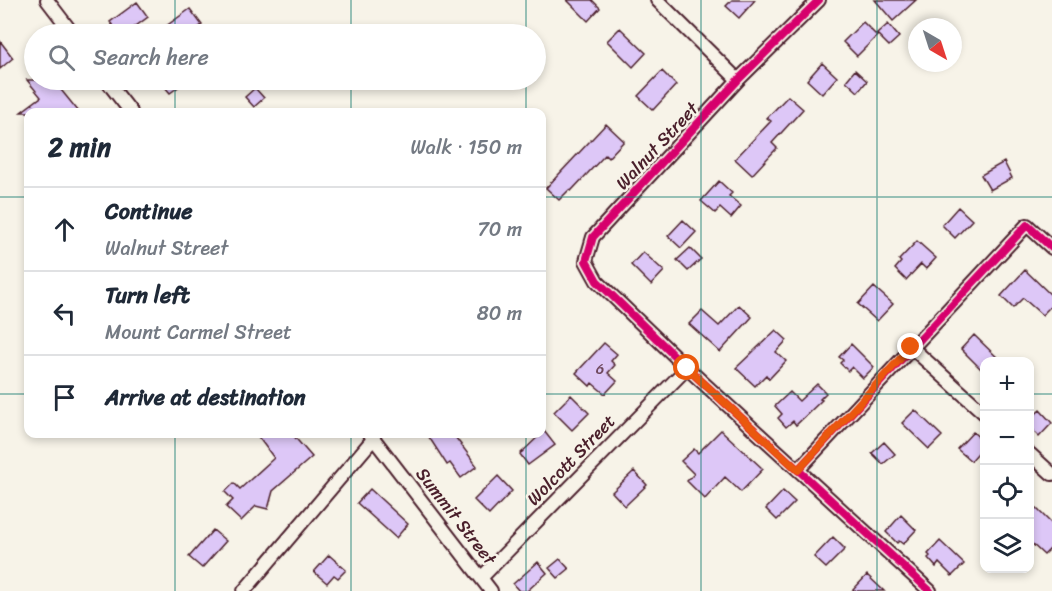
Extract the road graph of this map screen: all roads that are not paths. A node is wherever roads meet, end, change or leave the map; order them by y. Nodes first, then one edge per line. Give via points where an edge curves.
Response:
1 (47, 0) edge
2 (657, 0) edge
3 (819, 0) edge
4 (65, 24) edge
5 (738, 80) junction
6 (114, 90) edge
7 (128, 108) edge
8 (1052, 248) edge
9 (911, 347) junction
10 (687, 368) junction
11 (982, 411) edge
12 (370, 438) edge
13 (374, 438) edge
14 (1034, 458) edge
15 (798, 470) junction
16 (1052, 474) edge
17 (481, 578) junction
18 (244, 591) edge
19 (491, 591) edge
20 (930, 591) edge

1 - 4 street
2 - 5 street
3 - 5 street, Walnut Street
5 - 10 street, Walnut Street via 593,237 586,261 597,281
6 - 7 street
8 - 9 street via 1027,225
9 - 11 street
9 - 15 street
10 - 15 street, Walnut Street
10 - 17 street, Wolcott Street
12 - 18 street
13 - 17 street, Summit Street
14 - 16 street
15 - 20 street, Walnut Street
17 - 19 street, Summit Street

